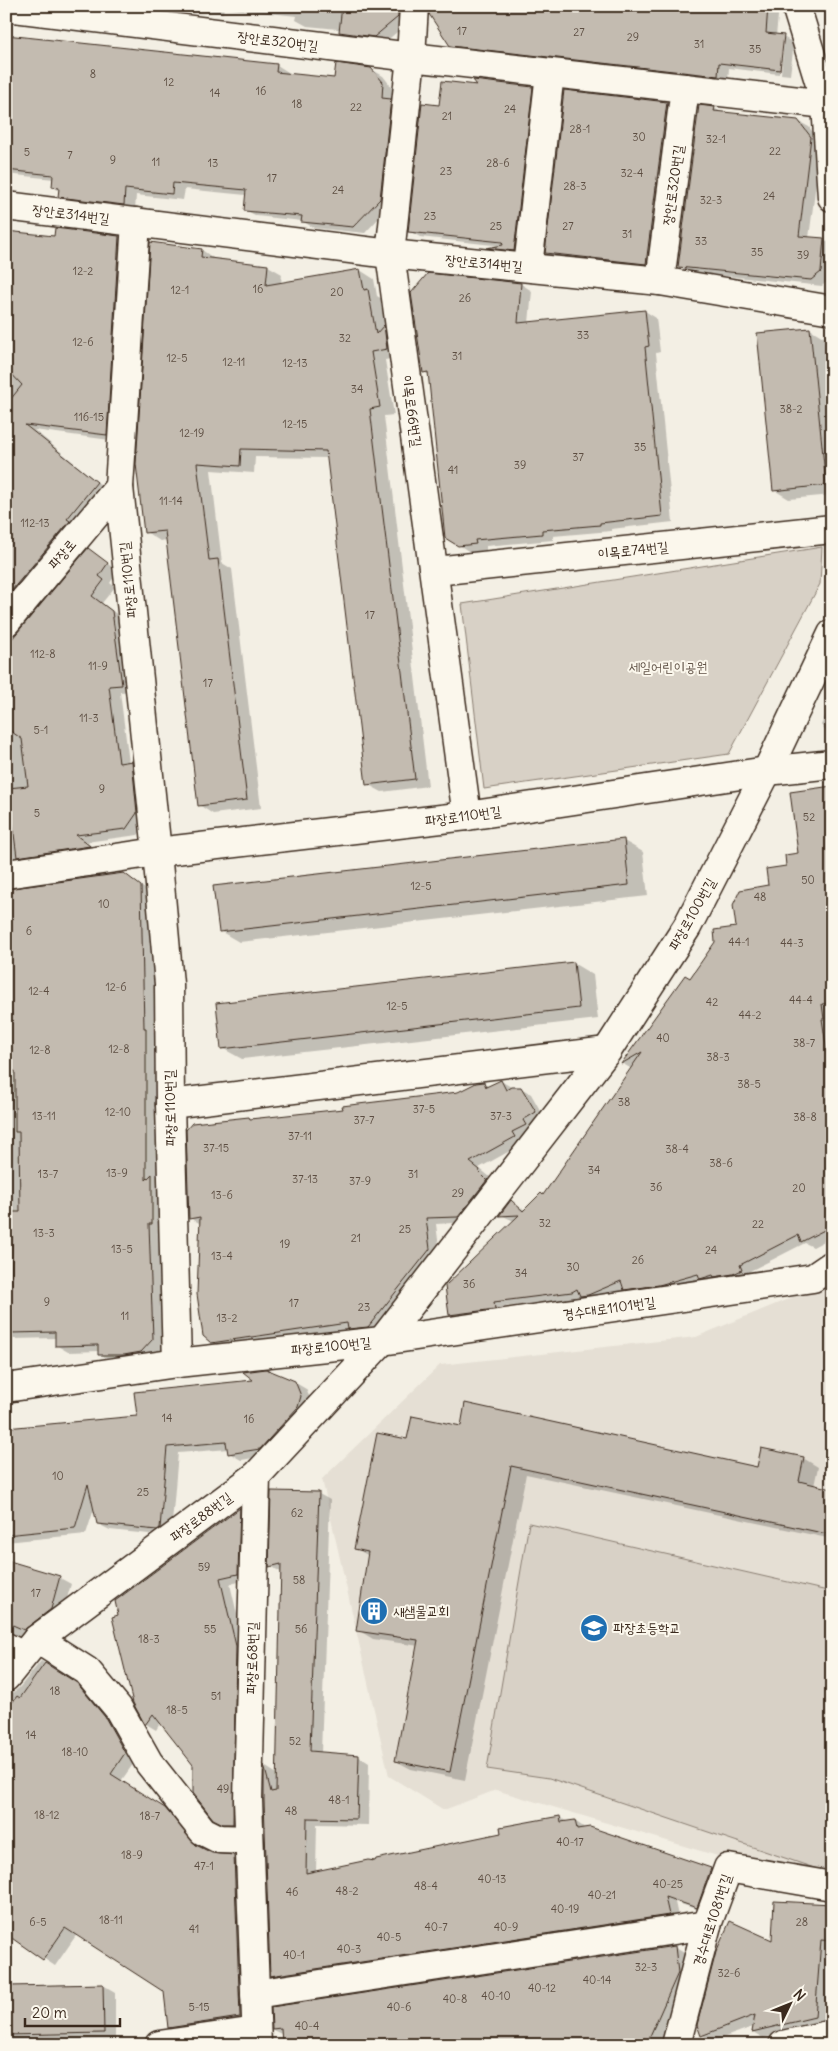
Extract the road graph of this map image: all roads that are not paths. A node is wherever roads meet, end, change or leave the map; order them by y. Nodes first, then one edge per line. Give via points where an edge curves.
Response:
1 (414, 6) edge
2 (796, 6) edge
3 (6, 7) edge
4 (411, 57) junction
5 (550, 73) junction
6 (685, 88) junction
7 (826, 104) junction
8 (832, 197) edge
9 (6, 206) edge
10 (136, 222) junction
11 (390, 254) junction
12 (528, 267) junction
13 (660, 281) junction
14 (832, 310) edge
15 (119, 487) junction
16 (832, 529) edge
17 (435, 571) junction
18 (6, 622) edge
19 (832, 634) edge
20 (832, 764) edge
21 (767, 770) junction
22 (467, 816) junction
23 (157, 852) junction
24 (6, 874) edge
25 (606, 1051) junction
26 (170, 1104) junction
27 (832, 1265) edge
28 (382, 1340) junction
29 (177, 1363) junction
30 (6, 1388) edge
31 (256, 1476) junction
32 (23, 1645) edge
33 (6, 1677) edge
34 (249, 1840) junction
35 (832, 1886) edge
36 (707, 1925) junction
37 (255, 1994) junction
38 (832, 2034) edge
39 (256, 2038) edge
40 (159, 2045) edge
41 (676, 2045) edge
42 (783, 2045) edge

1 - 4 street, 이목로66번길
2 - 7 street
3 - 4 street, 장안로320번길
4 - 5 street, 장안로320번길
4 - 11 street, 이목로66번길
5 - 6 street, 장안로320번길
5 - 12 street
6 - 7 street, 장안로320번길
6 - 13 street, 장안로320번길
7 - 8 street
9 - 10 street, 장안로314번길
10 - 11 street, 장안로314번길
10 - 15 street
11 - 12 street, 장안로314번길
11 - 17 street, 이목로66번길
12 - 13 street, 장안로314번길
13 - 14 street, 장안로314번길
15 - 18 street, 파장로
15 - 23 street, 파장로110번길
16 - 17 street, 이목로74번길
17 - 22 street, 이목로66번길
19 - 21 street
20 - 21 street, 파장로110번길
21 - 22 street, 파장로110번길
21 - 25 street, 파장로100번길 via 687,927
22 - 23 street, 파장로110번길
23 - 24 street, 파장로110번길
23 - 26 street, 파장로110번길 via 169,984
25 - 26 street
25 - 28 street, 파장로100번길
26 - 29 street, 파장로110번길
27 - 28 street, 경수대로1101번길 via 813,1278
28 - 29 street, 파장로100번길
28 - 31 street, 파장로88번길
29 - 30 street, 파장로100번길
31 - 32 street, 파장로88번길
31 - 34 street, 파장로68번길
32 - 33 street, 파장로88번길
32 - 34 street via 87,1672 118,1708 149,1763 203,1830 220,1838
34 - 37 street, 파장로68번길
35 - 36 street, 경수대로1081번길 via 728,1868
36 - 37 street
36 - 41 street, 경수대로1081번길
37 - 39 street, 파장로68번길
38 - 42 street
39 - 40 street

